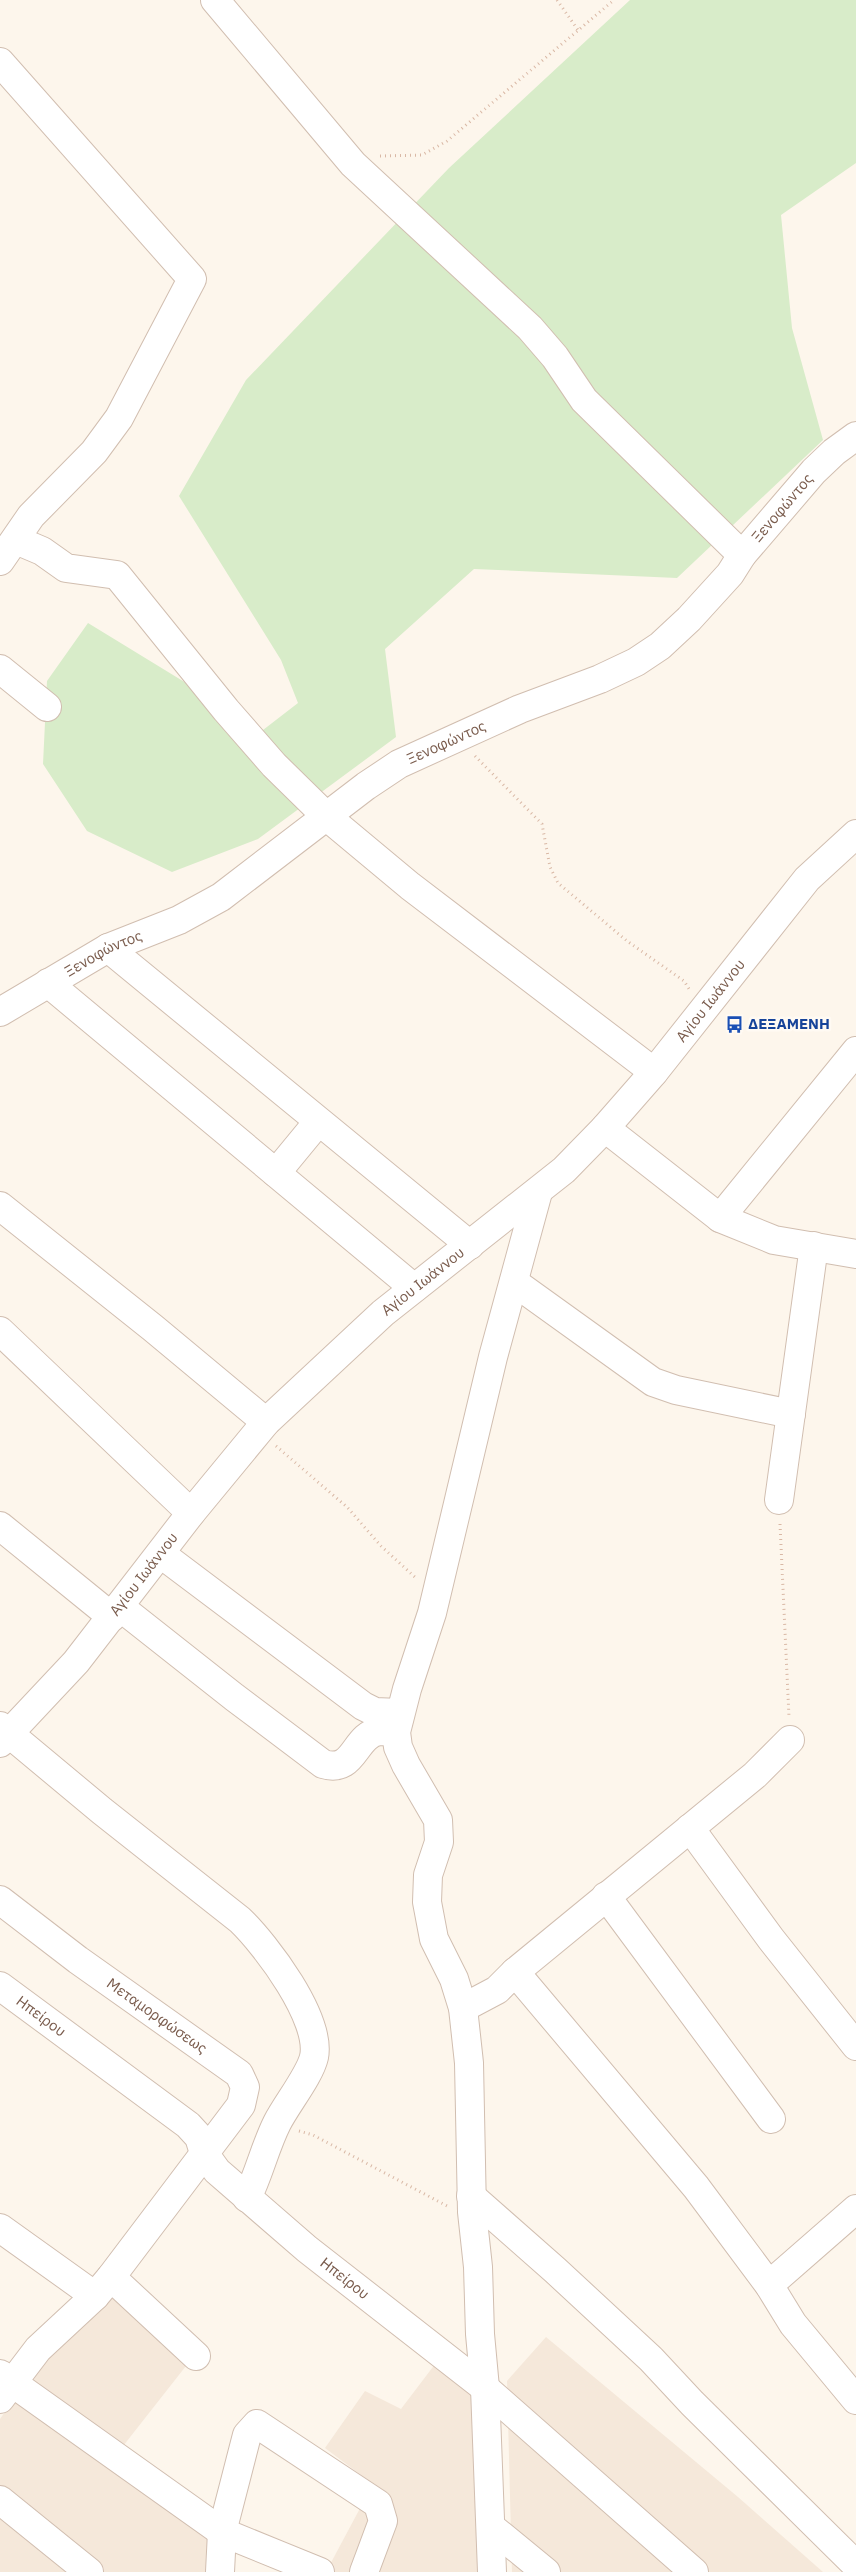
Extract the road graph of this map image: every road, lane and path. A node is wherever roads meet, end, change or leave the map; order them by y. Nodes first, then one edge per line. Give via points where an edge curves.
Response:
1 (215, 0) edge
2 (558, 0) edge
3 (614, 0) edge
4 (578, 30) junction
5 (0, 62) edge
6 (345, 155) junction
7 (856, 436) edge
8 (8, 550) edge
9 (742, 555) junction
10 (0, 669) edge
11 (47, 707) dead end
12 (457, 738) junction
13 (326, 816) junction
14 (856, 834) edge
15 (108, 948) junction
16 (48, 983) junction
17 (702, 1008) junction
18 (0, 1012) edge
19 (856, 1051) edge
20 (654, 1072) junction
21 (318, 1122) junction
22 (605, 1128) junction
23 (276, 1173) junction
24 (538, 1192) junction
25 (0, 1206) edge
26 (720, 1218) junction
27 (470, 1245) junction
28 (814, 1246) junction
29 (856, 1254) edge
30 (514, 1282) junction
31 (414, 1288) junction
32 (0, 1331) edge
33 (791, 1414) junction
34 (262, 1427) junction
35 (779, 1500) joint
36 (191, 1513) junction
37 (0, 1526) edge
38 (161, 1554) junction
39 (436, 1591) junction
40 (116, 1612) junction
41 (398, 1723) junction
42 (3, 1734) edge
43 (790, 1740) joint
44 (690, 1828) junction
45 (606, 1896) junction
46 (0, 1900) edge
47 (515, 1972) junction
48 (0, 1986) edge
49 (463, 2008) junction
50 (856, 2046) edge
51 (771, 2119) dead end
52 (277, 2124) junction
53 (204, 2153) junction
54 (247, 2198) junction
55 (471, 2204) junction
56 (856, 2209) edge
57 (0, 2228) edge
58 (769, 2285) junction
59 (103, 2286) junction
60 (196, 2356) dead end
61 (4, 2385) edge
62 (485, 2388) junction
63 (856, 2398) edge
64 (0, 2500) edge
65 (491, 2527) junction
66 (222, 2532) junction
67 (856, 2565) edge
68 (89, 2572) edge
69 (220, 2572) edge
70 (320, 2572) edge
71 (364, 2572) edge
72 (492, 2572) edge
73 (546, 2572) edge
74 (694, 2572) edge

1 - 6 street
2 - 4 path
3 - 4 path
4 - 6 path via 448,141 422,155
5 - 8 street via 192,279 119,418 89,458 31,516
6 - 9 street via 530,328 555,357 584,400
7 - 9 street, Ξενοφώντος via 814,471
8 - 13 street via 42,551 66,568 118,575 226,710 274,765
9 - 12 street, Ξενοφώντος via 730,574 690,619 636,662
10 - 11 street
12 - 13 street, Ξενοφώντος via 399,764
12 - 17 path via 542,824 550,867 558,883 627,941 684,981
13 - 15 street, Ξενοφώντος via 221,897 179,920
13 - 20 street via 410,886
14 - 17 street, Αγίου Ιωάννου via 807,879
15 - 16 street, Ξενοφώντος
15 - 21 street
16 - 18 street, Ξενοφώντος
16 - 23 street
17 - 20 street, Αγίου Ιωάννου
19 - 26 street
20 - 22 street, Αγίου Ιωάννου
21 - 23 street
21 - 27 street
22 - 24 street, Αγίου Ιωάννου
22 - 26 street
23 - 31 street
24 - 27 street, Αγίου Ιωάννου
24 - 30 street
25 - 34 street via 153,1328
26 - 28 street via 774,1240
27 - 31 street, Αγίου Ιωάννου
28 - 29 street
28 - 33 street
30 - 33 street via 654,1382 676,1390
30 - 39 street
31 - 34 street, Αγίου Ιωάννου
32 - 36 street
33 - 35 street
34 - 36 street, Αγίου Ιωάννου
34 - 39 path via 407,1570
35 - 43 path
36 - 38 street, Αγίου Ιωάννου
37 - 40 street
38 - 40 street, Αγίου Ιωάννου
38 - 41 street via 363,1706
39 - 41 street
40 - 41 street via 323,1764 334,1767 344,1764 365,1739
40 - 42 street, Αγίου Ιωάννου via 76,1662
41 - 49 street via 398,1747 438,1820 439,1842 428,1875 427,1902 434,1939 454,1979
42 - 52 street via 260,1939 308,2017 315,2039 314,2058
43 - 44 street via 755,1775
44 - 45 street
44 - 50 street via 771,1939
45 - 47 street
45 - 51 street
46 - 53 street, Μεταμορφώσεως via 78,1960 239,2074 245,2087 241,2105
47 - 49 street via 497,1990
47 - 58 street via 696,2187
48 - 53 street, Ηπείρου via 188,2125 199,2137
49 - 55 street via 469,2063
52 - 54 street
52 - 55 path via 313,2135 443,2206
53 - 54 street, Ηπείρου via 217,2171
53 - 59 street, Μεταμορφώσεως
54 - 62 street, Ηπείρου
55 - 62 street
55 - 67 street via 555,2270 651,2359
56 - 58 street
57 - 59 street
58 - 63 street via 792,2324
59 - 60 street
59 - 61 street, Μεταμορφώσεως
61 - 66 street
62 - 65 street
62 - 74 street, Ηπείρου
64 - 68 street
65 - 72 street
65 - 73 street
66 - 69 street
66 - 70 street
66 - 71 street via 248,2435 257,2424 378,2504 383,2521

